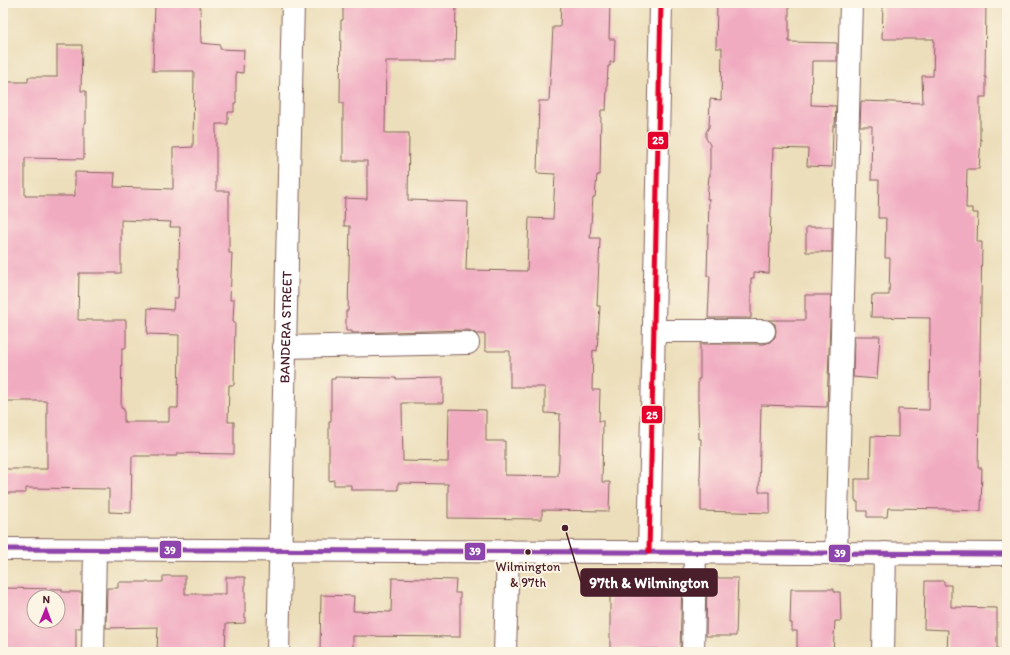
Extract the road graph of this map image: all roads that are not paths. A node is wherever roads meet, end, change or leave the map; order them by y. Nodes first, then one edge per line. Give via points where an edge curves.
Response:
1 (292, 3) edge
2 (661, 3) edge
3 (851, 3) edge
4 (654, 331) junction
5 (764, 331) dead end
6 (468, 343) dead end
7 (284, 347) junction
8 (3, 549) edge
9 (95, 550) junction
10 (279, 550) junction
11 (508, 551) junction
12 (649, 552) junction
13 (695, 552) junction
14 (836, 553) junction
15 (885, 553) junction
16 (1007, 554) edge
17 (93, 652) edge
18 (278, 652) edge
19 (506, 652) edge
20 (693, 652) edge
21 (883, 652) edge

1 - 7 street, BANDERA STREET
2 - 4 street
3 - 14 street
4 - 5 street
4 - 12 street
6 - 7 street
7 - 10 street, BANDERA STREET
8 - 9 street
9 - 10 street
9 - 17 street
10 - 11 street
10 - 18 street, BANDERA STREET
11 - 12 street
11 - 19 street
12 - 13 street
13 - 14 street
13 - 20 street
14 - 15 street
15 - 16 street
15 - 21 street

